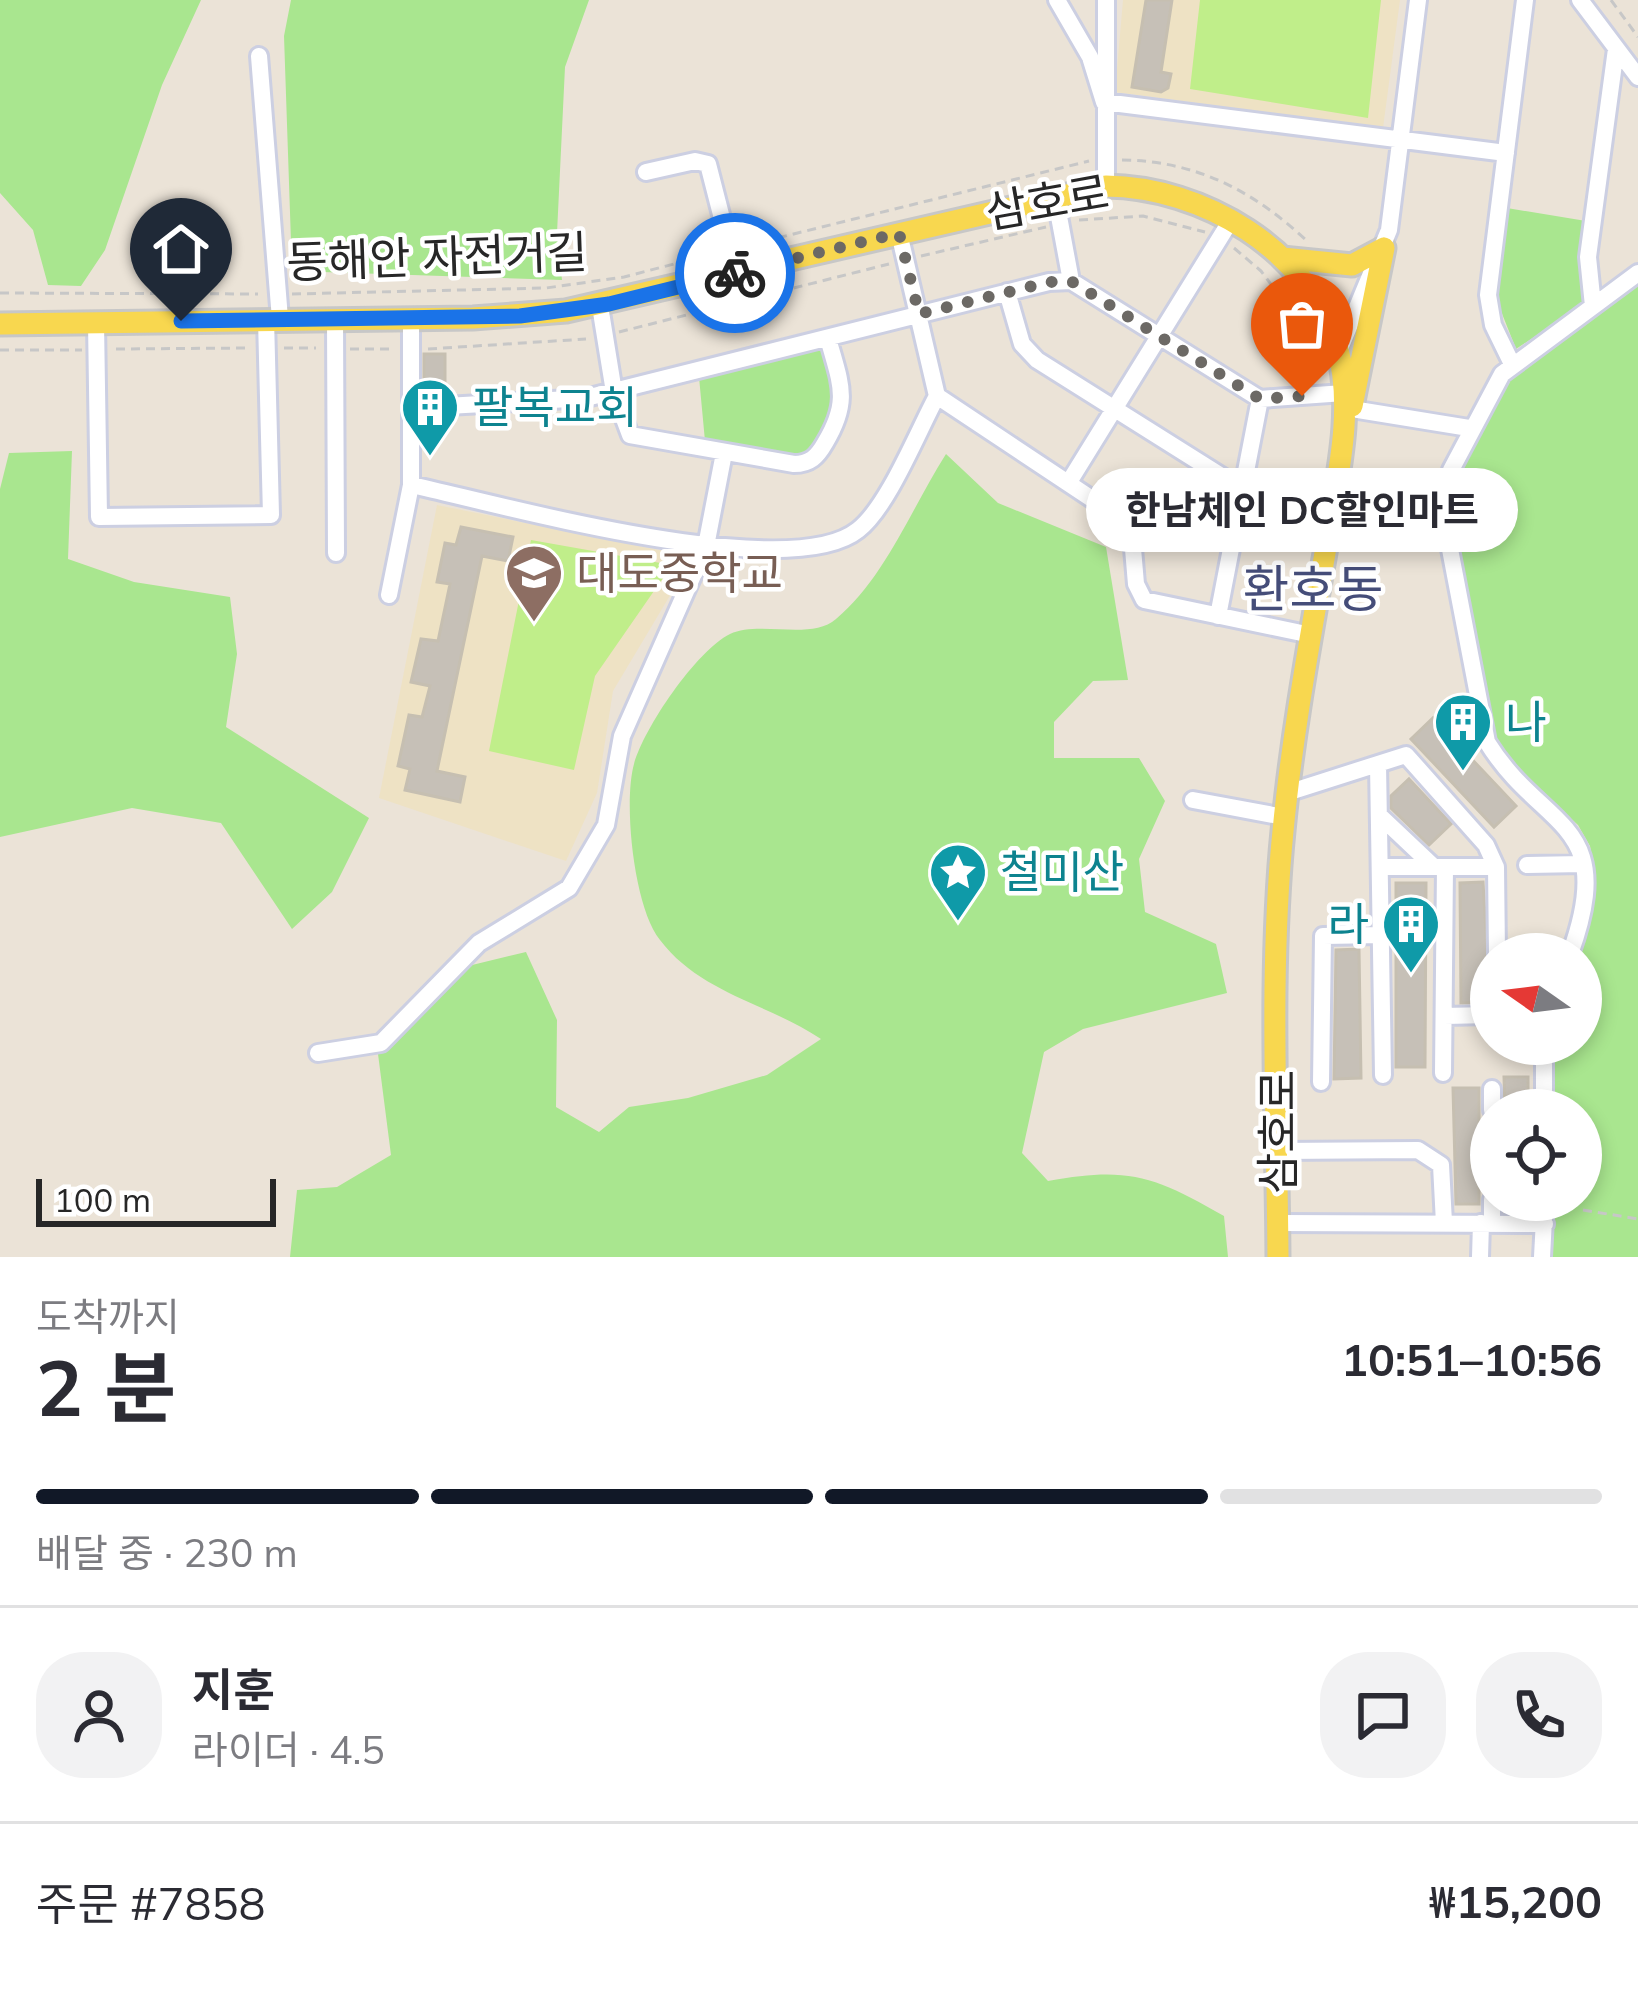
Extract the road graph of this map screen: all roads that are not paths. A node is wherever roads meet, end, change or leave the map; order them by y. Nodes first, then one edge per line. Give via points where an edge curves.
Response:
1 (1058, 0) edge
2 (1106, 0) edge
3 (1418, 0) edge
4 (1526, 0) edge
5 (1580, 0) edge
6 (1616, 49) junction
7 (259, 56) dead end
8 (1638, 77) edge
9 (1104, 102) junction
10 (1401, 140) junction
11 (1506, 153) junction
12 (646, 172) dead end
13 (1106, 186) junction
14 (1055, 194) junction
15 (1226, 229) junction
16 (899, 233) junction
17 (1384, 248) junction
18 (1281, 258) junction
19 (736, 273) junction
20 (1638, 274) edge
21 (1071, 281) junction
22 (1007, 292) junction
23 (600, 306) junction
24 (1593, 306) junction
25 (919, 314) junction
26 (273, 319) junction
27 (335, 319) junction
28 (411, 319) junction
29 (96, 323) junction
30 (0, 324) edge
31 (1162, 336) junction
32 (828, 338) junction
33 (1339, 351) junction
34 (1512, 364) junction
35 (614, 392) junction
36 (937, 396) junction
37 (1260, 399) junction
38 (1348, 401) junction
39 (412, 408) junction
40 (1117, 410) junction
41 (1469, 428) junction
42 (724, 453) junction
43 (1069, 482) junction
44 (411, 485) junction
45 (1242, 489) junction
46 (1333, 500) junction
47 (1443, 503) junction
48 (706, 546) junction
49 (336, 553) dead end
50 (389, 595) dead end
51 (1218, 616) junction
52 (1311, 634) junction
53 (1378, 764) junction
54 (1287, 793) junction
55 (1193, 800) dead end
56 (1380, 816) junction
57 (1284, 817) junction
58 (1583, 864) junction
59 (1527, 865) dead end
60 (1383, 867) junction
61 (1440, 867) junction
62 (1496, 867) junction
63 (1497, 933) edge
64 (1577, 933) edge
65 (1383, 935) junction
66 (1470, 1015) edge
67 (1444, 1016) junction
68 (318, 1053) dead end
69 (1443, 1073) dead end
70 (1383, 1075) dead end
71 (1321, 1082) dead end
72 (1278, 1151) junction
73 (1278, 1223) junction
74 (1444, 1223) junction
75 (1487, 1223) junction
76 (1545, 1224) joint
77 (1279, 1257) edge
78 (1480, 1257) edge
79 (1542, 1257) edge

1 - 9 street
2 - 9 street
3 - 10 street
4 - 11 street
5 - 6 street
6 - 8 street
6 - 24 street via 1588,257
7 - 26 street via 278,294
9 - 10 street
9 - 13 street
10 - 11 street
10 - 17 street
11 - 34 street via 1488,295
12 - 19 street via 708,164
13 - 14 main road, 삼호로
13 - 15 main road, 삼호로 via 1166,192
14 - 16 main road, 삼호로
14 - 21 street
15 - 18 main road, 삼호로
15 - 31 street
16 - 19 main road, 삼호로
16 - 25 street
17 - 18 main road via 1352,265
17 - 33 street
17 - 38 main road, 삼호로
18 - 33 main road, 삼호로 via 1321,309
19 - 23 main road, 삼호로
20 - 24 street
21 - 22 street
21 - 31 street
22 - 25 street
22 - 40 street via 1028,352
23 - 28 main road, 삼호로
23 - 35 street
24 - 34 street
25 - 32 street
25 - 36 street
26 - 27 main road, 삼호로
26 - 29 main road, 삼호로
26 - 29 street via 271,514 99,517
27 - 28 main road, 삼호로
27 - 49 street
28 - 39 street
29 - 30 main road, 삼호로
31 - 37 street
31 - 40 street
32 - 35 street
32 - 42 street via 843,409 821,451 794,464
33 - 38 main road, 삼호로
34 - 41 street
35 - 39 street
35 - 42 street via 630,434
36 - 43 street
36 - 48 street via 854,533 806,546
37 - 38 street
37 - 45 street
38 - 41 street
38 - 46 main road, 삼호로
39 - 44 street
40 - 43 street
40 - 45 street
41 - 47 street
42 - 48 street
43 - 51 street via 1131,525 1144,600
44 - 48 street
44 - 50 street
45 - 51 street
46 - 47 street
46 - 52 main road, 삼호로
47 - 58 street via 1486,742 1570,829
48 - 68 street via 622,736 606,825 569,888 478,943 381,1043
51 - 52 street
52 - 54 main road, 삼호로
53 - 54 street
53 - 56 street
53 - 62 street via 1406,754
54 - 57 main road, 삼호로
55 - 57 street
56 - 60 street
56 - 61 street
57 - 72 main road, 삼호로
58 - 59 street
58 - 64 street
60 - 61 street
60 - 65 street
61 - 62 street
61 - 67 street
62 - 63 street
65 - 70 street
65 - 71 street via 1323,936
66 - 67 street
67 - 69 street
72 - 73 main road, 삼호로
72 - 74 street via 1431,1155 1441,1165
73 - 74 street
73 - 77 main road, 삼호로
74 - 75 street
75 - 76 street
75 - 78 street
76 - 79 street

